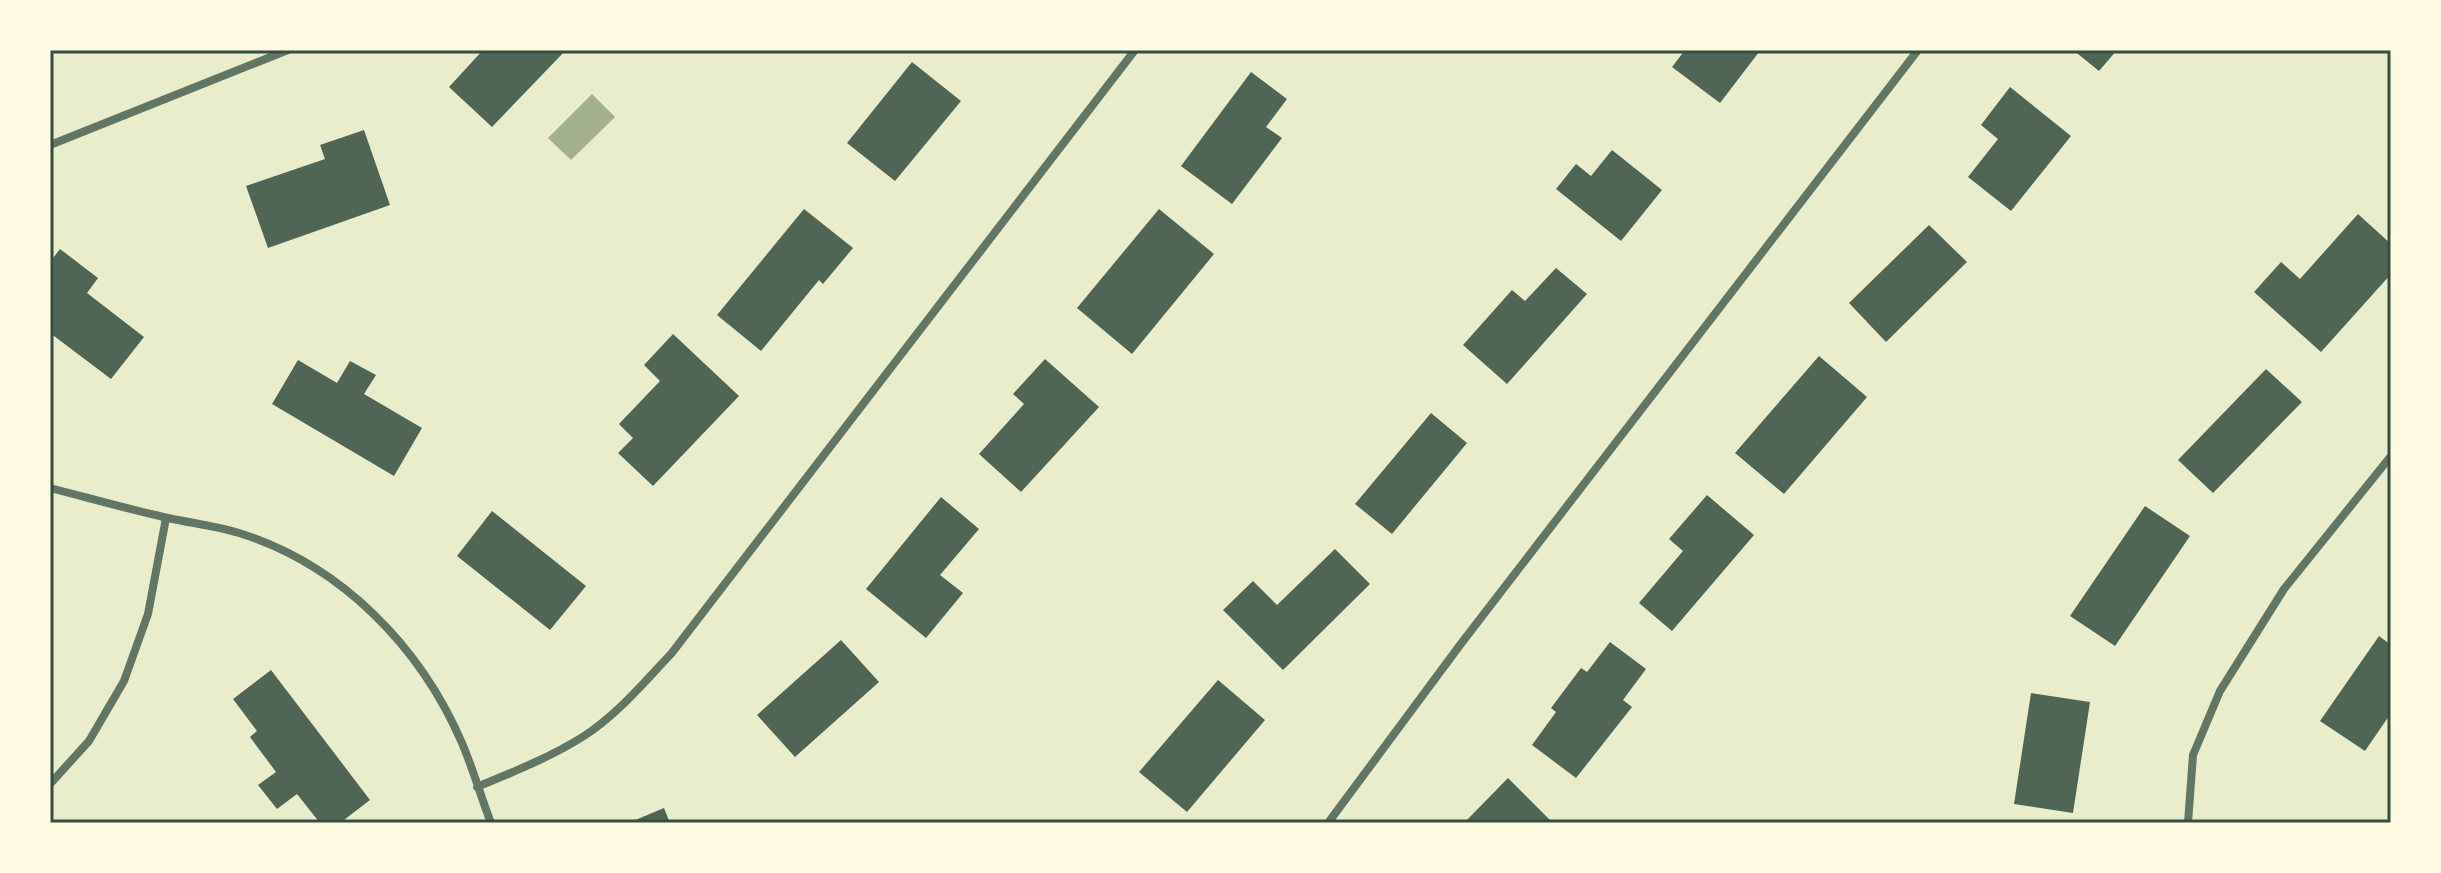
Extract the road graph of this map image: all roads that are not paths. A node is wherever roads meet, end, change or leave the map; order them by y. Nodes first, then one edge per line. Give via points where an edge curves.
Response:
1 (288, 50) edge
2 (1135, 50) edge
3 (1918, 50) edge
4 (50, 145) edge
5 (2391, 456) edge
6 (50, 488) edge
7 (166, 518) junction
8 (50, 784) edge
9 (477, 787) junction
10 (491, 823) edge
11 (1328, 823) edge
12 (2188, 823) edge

1 - 4 street
2 - 9 street via 671,654 585,735
3 - 11 street
5 - 12 street via 2284,589 2220,691 2193,755
6 - 7 street
7 - 8 street via 148,614 124,681 89,741
7 - 9 street via 238,533 280,549 348,590 401,641 434,691
9 - 10 street

